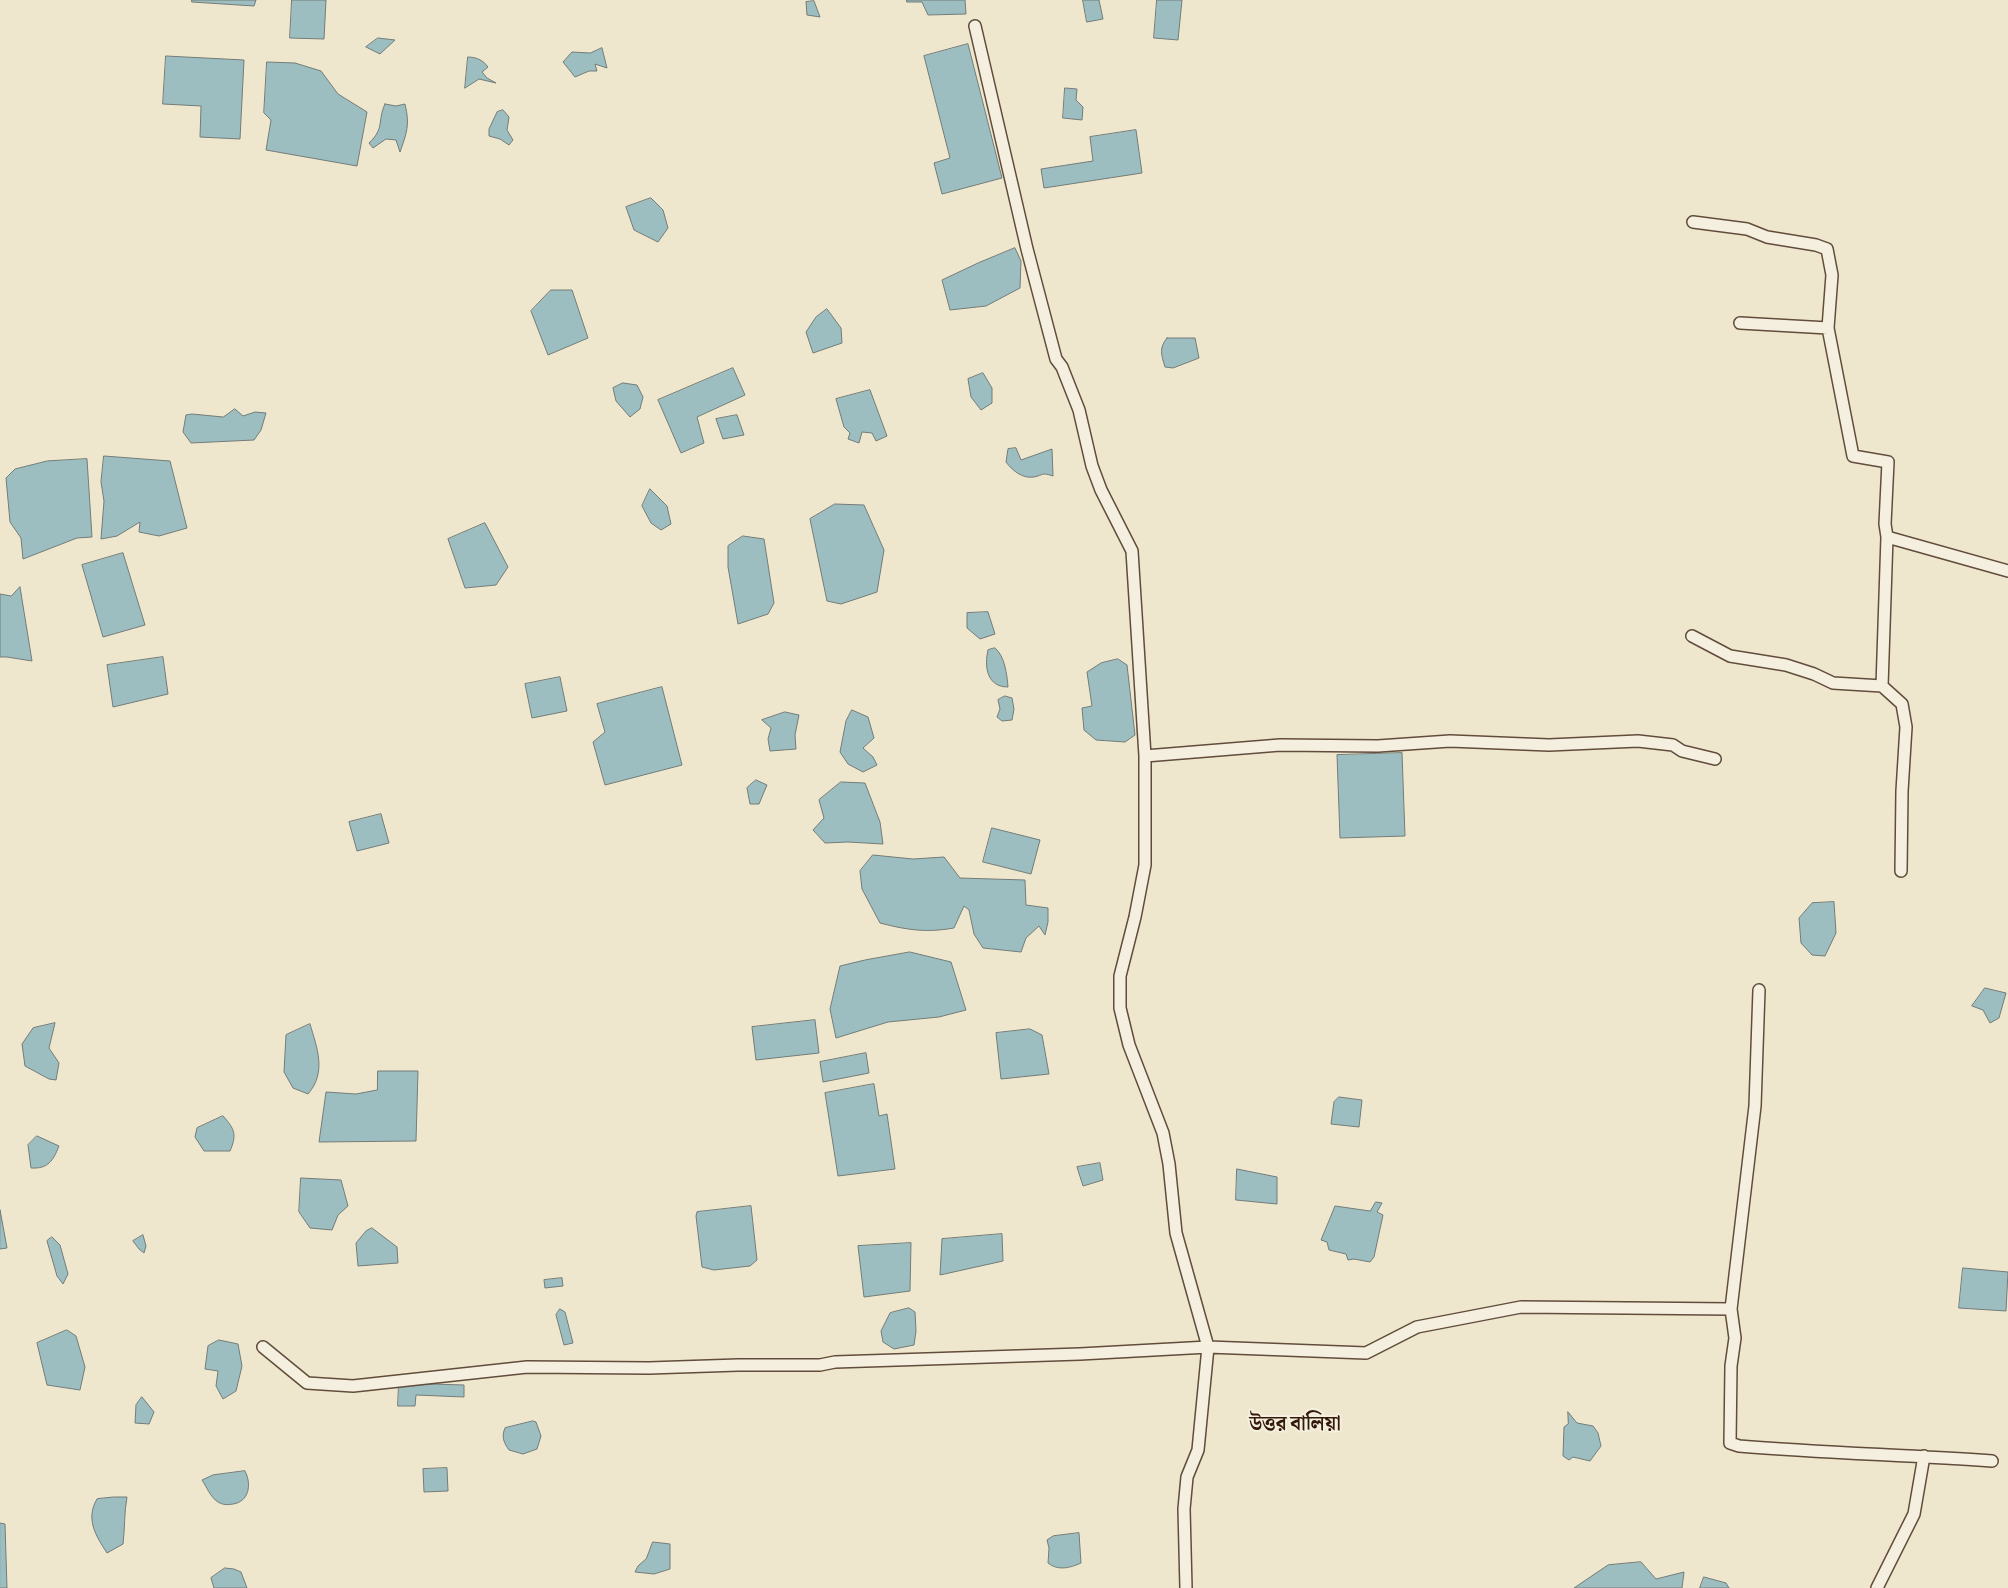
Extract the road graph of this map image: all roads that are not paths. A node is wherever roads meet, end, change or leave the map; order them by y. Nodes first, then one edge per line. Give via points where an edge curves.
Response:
1 (975, 26) dead end
2 (1693, 222) dead end
3 (1740, 323) dead end
4 (1828, 328) junction
5 (1887, 537) junction
6 (2008, 571) edge
7 (1692, 636) dead end
8 (1882, 686) junction
9 (1145, 756) junction
10 (1715, 759) dead end
11 (1901, 871) dead end
12 (1759, 990) dead end
13 (1731, 1309) junction
14 (263, 1346) dead end
15 (1208, 1347) junction
16 (1924, 1456) junction
17 (1992, 1461) dead end
18 (1186, 1588) edge
19 (1878, 1588) edge

1 - 9 street via 1056,359 1079,410 1101,490 1132,551
2 - 4 street via 1747,229 1768,237 1827,249 1832,275
3 - 4 street
4 - 5 street via 1853,456 1888,462
5 - 6 street
5 - 8 street
7 - 8 street via 1730,656 1786,665 1833,683
8 - 11 street via 1902,704 1906,727
9 - 10 street via 1280,745 1378,746 1450,742 1549,745 1638,741 1674,745 1682,751
9 - 15 street via 1145,865 1120,976 1120,1008 1129,1045 1163,1134 1176,1233
12 - 13 street via 1755,1106
13 - 15 street via 1533,1306 1417,1327 1366,1353
13 - 16 street via 1736,1338 1731,1366 1730,1443 1815,1452
14 - 15 street via 307,1383 353,1386 527,1367 820,1365
15 - 18 street via 1198,1450 1187,1477 1184,1509
16 - 17 street
16 - 19 street via 1914,1514

